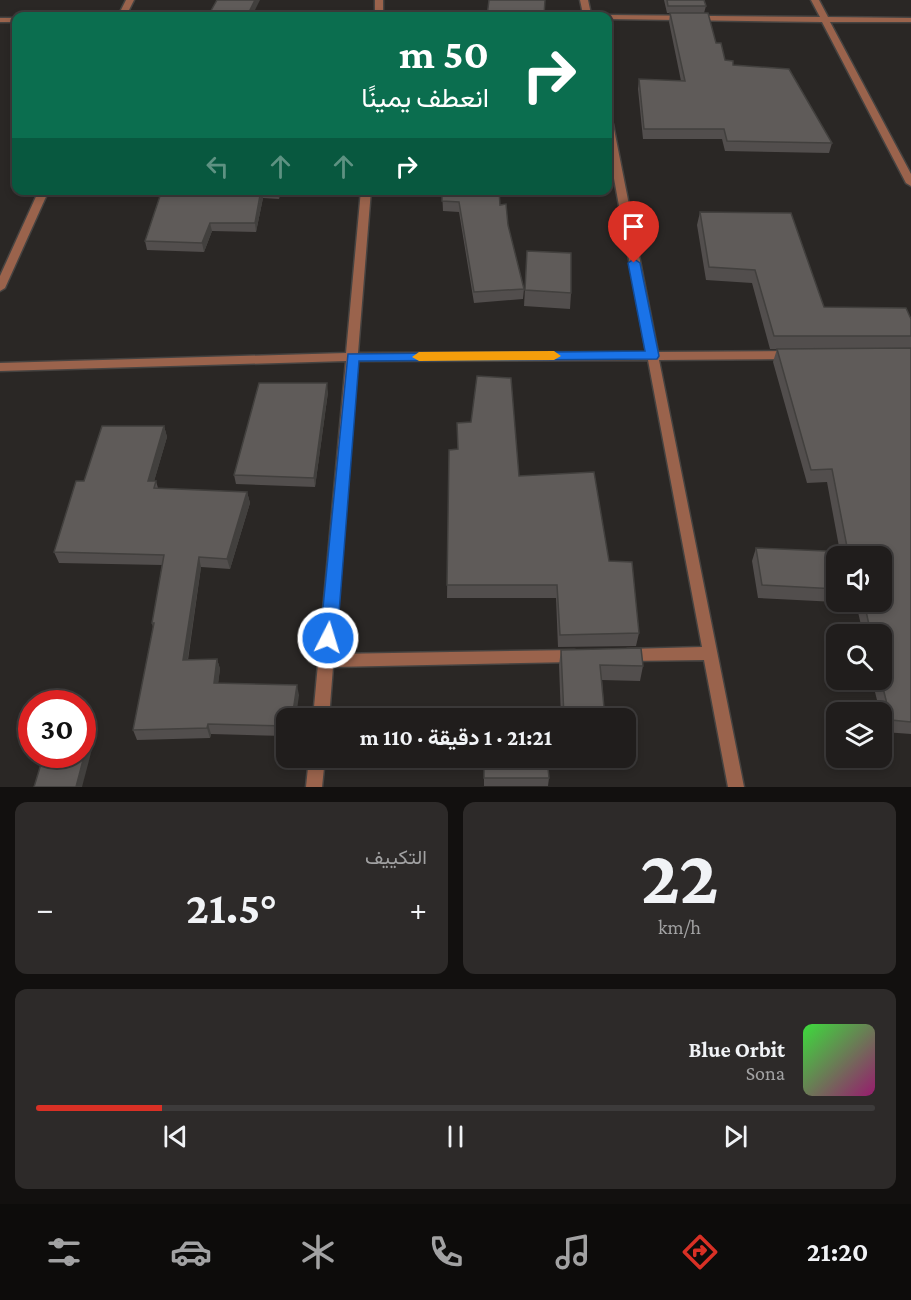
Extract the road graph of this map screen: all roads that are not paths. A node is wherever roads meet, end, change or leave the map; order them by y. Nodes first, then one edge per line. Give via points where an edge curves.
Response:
1 (815, 0) edge
2 (612, 17) edge
3 (825, 20) junction
4 (911, 20) edge
5 (612, 145) edge
6 (911, 183) edge
7 (42, 195) edge
8 (366, 195) edge
9 (0, 288) edge
10 (805, 355) edge
11 (652, 356) junction
12 (352, 357) junction
13 (0, 367) edge
14 (710, 653) junction
15 (590, 655) edge
16 (614, 655) edge
17 (327, 661) junction
18 (322, 708) edge
19 (316, 768) edge
20 (314, 787) edge
21 (736, 787) edge

1 - 3 street
2 - 3 street
3 - 4 street
3 - 6 street
5 - 11 street
7 - 9 street
8 - 12 street
10 - 11 street
11 - 12 street
11 - 14 street
12 - 13 street
12 - 17 street
14 - 16 street
14 - 21 street
15 - 17 street
17 - 18 street
19 - 20 street

